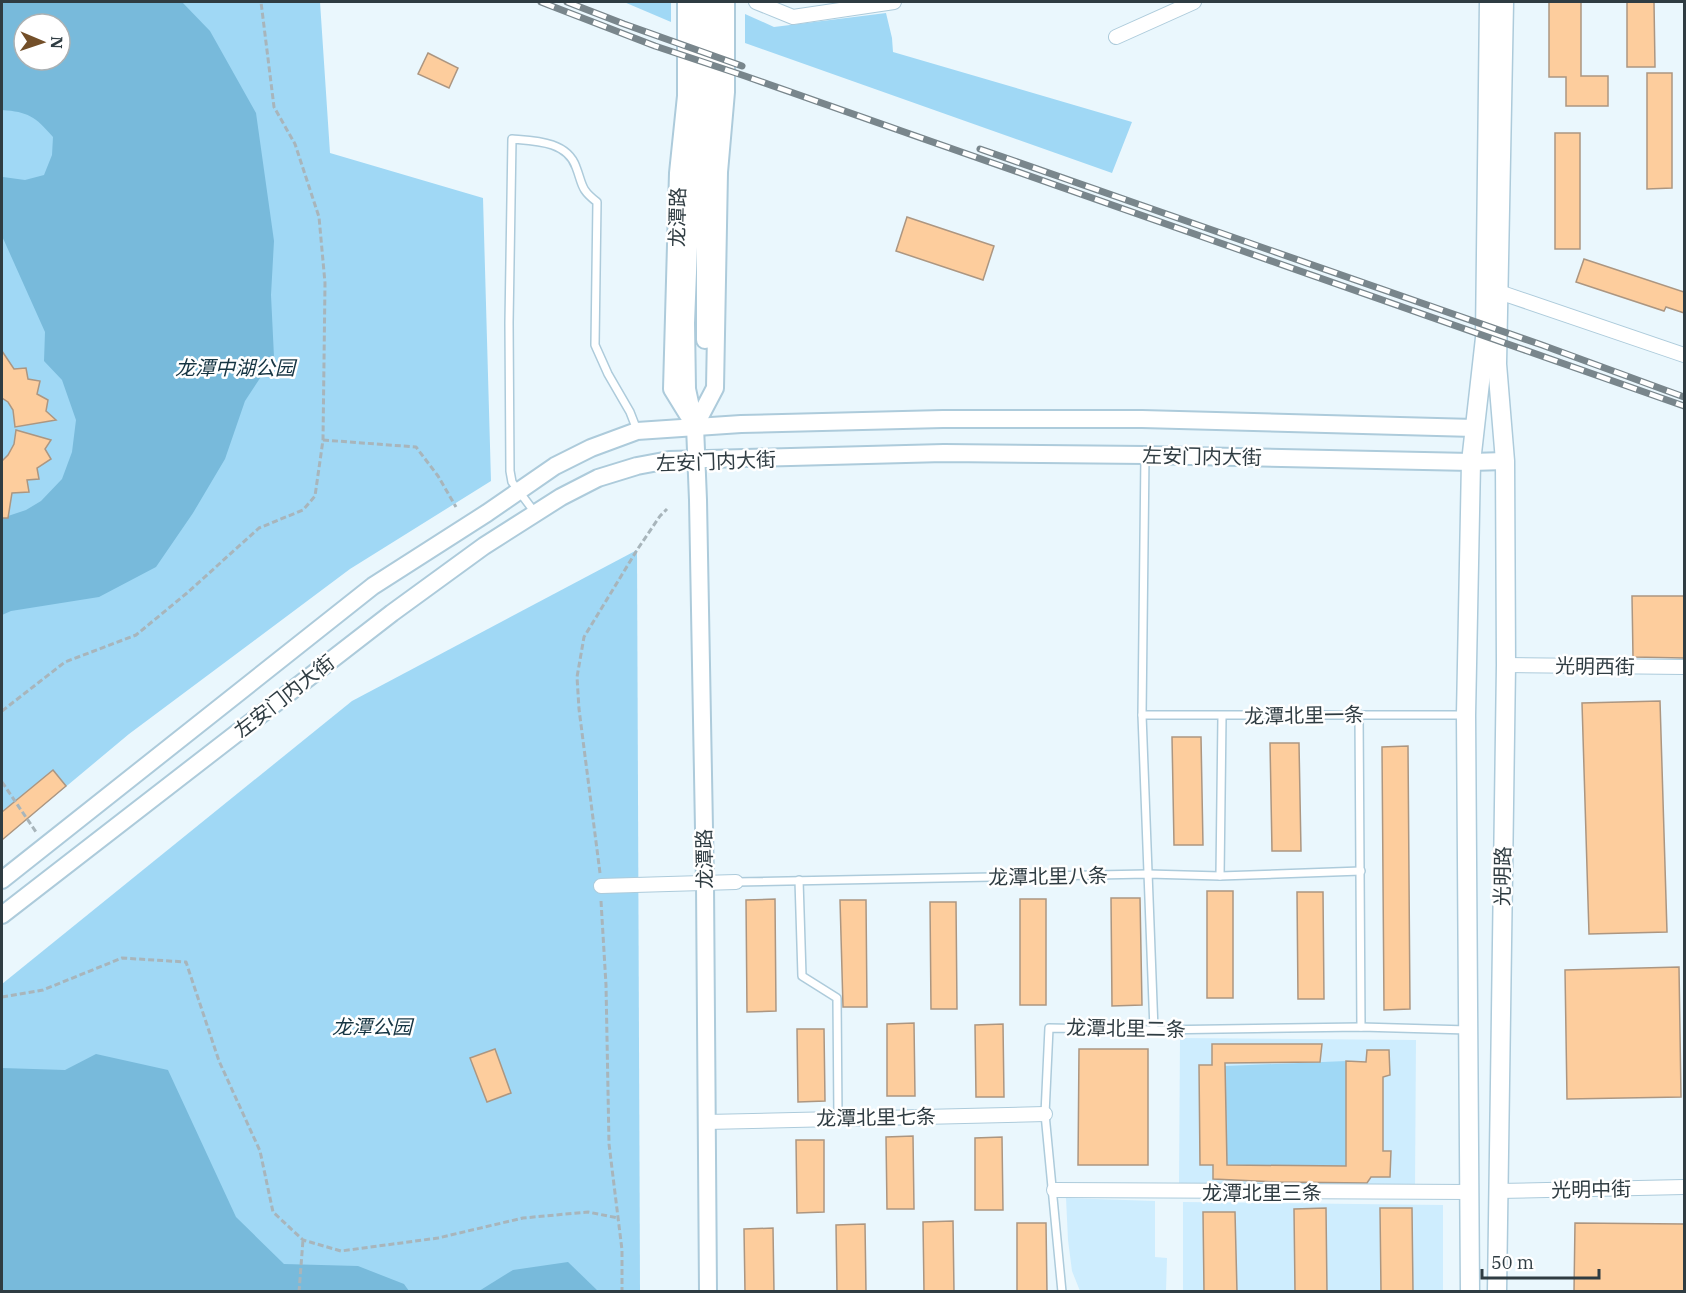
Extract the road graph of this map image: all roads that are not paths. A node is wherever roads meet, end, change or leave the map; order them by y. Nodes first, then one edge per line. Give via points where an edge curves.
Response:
1 (686, 2) edge
2 (701, 2) edge
3 (713, 2) edge
4 (726, 2) edge
5 (756, 2) edge
6 (894, 2) edge
7 (1194, 2) edge
8 (1489, 2) edge
9 (1504, 2) edge
10 (1116, 37) dead end
11 (1499, 292) junction
12 (1684, 355) edge
13 (695, 426) junction
14 (1474, 428) junction
15 (637, 431) junction
16 (1145, 454) junction
17 (696, 460) junction
18 (1505, 461) junction
19 (1471, 462) junction
20 (518, 492) junction
21 (536, 514) junction
22 (1506, 665) junction
23 (1684, 667) edge
24 (1359, 714) junction
25 (1466, 715) junction
26 (1142, 716) junction
27 (1222, 717) junction
28 (1361, 871) junction
29 (1148, 874) junction
30 (1220, 876) junction
31 (2, 880) edge
32 (799, 880) junction
33 (736, 882) joint
34 (705, 884) junction
35 (601, 886) dead end
36 (2, 915) edge
37 (1361, 1027) junction
38 (1154, 1030) junction
39 (1469, 1030) junction
40 (1045, 1114) junction
41 (838, 1118) junction
42 (706, 1122) junction
43 (1684, 1187) edge
44 (1054, 1190) junction
45 (1498, 1191) junction
46 (1470, 1192) junction
47 (708, 1292) edge
48 (1062, 1292) edge
49 (1470, 1292) edge
50 (1497, 1292) edge

1 - 13 street, 龙潭路 via 686,96 678,173 672,389
2 - 13 street, 龙潭路 via 687,323 687,389
3 - 13 street, 龙潭路 via 705,173 705,388
4 - 13 street, 龙潭路 via 715,388
5 - 6 street via 794,17
7 - 10 street
8 - 14 main road, 光明路 via 1485,338
9 - 11 main road, 光明路
11 - 12 street
11 - 18 main road, 光明路 via 1497,364
13 - 14 street, 左安门内大街 via 943,419 1142,419
13 - 15 street, 左安门内大街
13 - 17 street, 龙潭路
14 - 19 main road, 光明路
15 - 20 street, 左安门内大街 via 591,447
15 - 20 lane via 596,345 597,202 584,192 575,164 561,147 512,139 510,471
16 - 17 street, 左安门内大街 via 944,453
16 - 19 street, 左安门内大街
16 - 26 lane
17 - 21 street, 左安门内大街 via 669,460 598,478
17 - 34 street, 龙潭路
18 - 19 street, 左安门内大街
18 - 22 main road, 光明路
19 - 25 main road, 光明路
20 - 21 lane
20 - 31 street, 左安门内大街 via 373,586
21 - 36 street, 左安门内大街 via 484,546 392,613
22 - 23 street, 光明西街
22 - 45 main road, 光明路
24 - 25 lane, 龙潭北里一条
24 - 27 lane, 龙潭北里一条
24 - 28 lane
25 - 39 main road, 光明路
26 - 27 lane, 龙潭北里一条
26 - 29 lane
27 - 30 lane
28 - 30 lane, 龙潭北里八条
28 - 37 lane
29 - 30 lane, 龙潭北里八条
29 - 32 lane, 龙潭北里八条
29 - 38 lane
32 - 33 lane, 龙潭北里八条
32 - 41 lane via 802,976 837,998
33 - 34 street
34 - 35 street
34 - 42 street, 龙潭路
37 - 38 lane, 龙潭北里二条
37 - 39 lane, 龙潭北里二条
38 - 40 lane, 龙潭北里二条 via 1049,1028
39 - 46 main road, 光明路
40 - 41 street, 龙潭北里七条
40 - 44 lane, 龙潭北里二条
41 - 42 street, 龙潭北里七条
42 - 47 street, 龙潭路
43 - 45 street, 光明中街
44 - 46 street, 龙潭北里三条
44 - 48 lane, 龙潭北里二条
45 - 50 main road, 光明路
46 - 49 main road, 光明路

